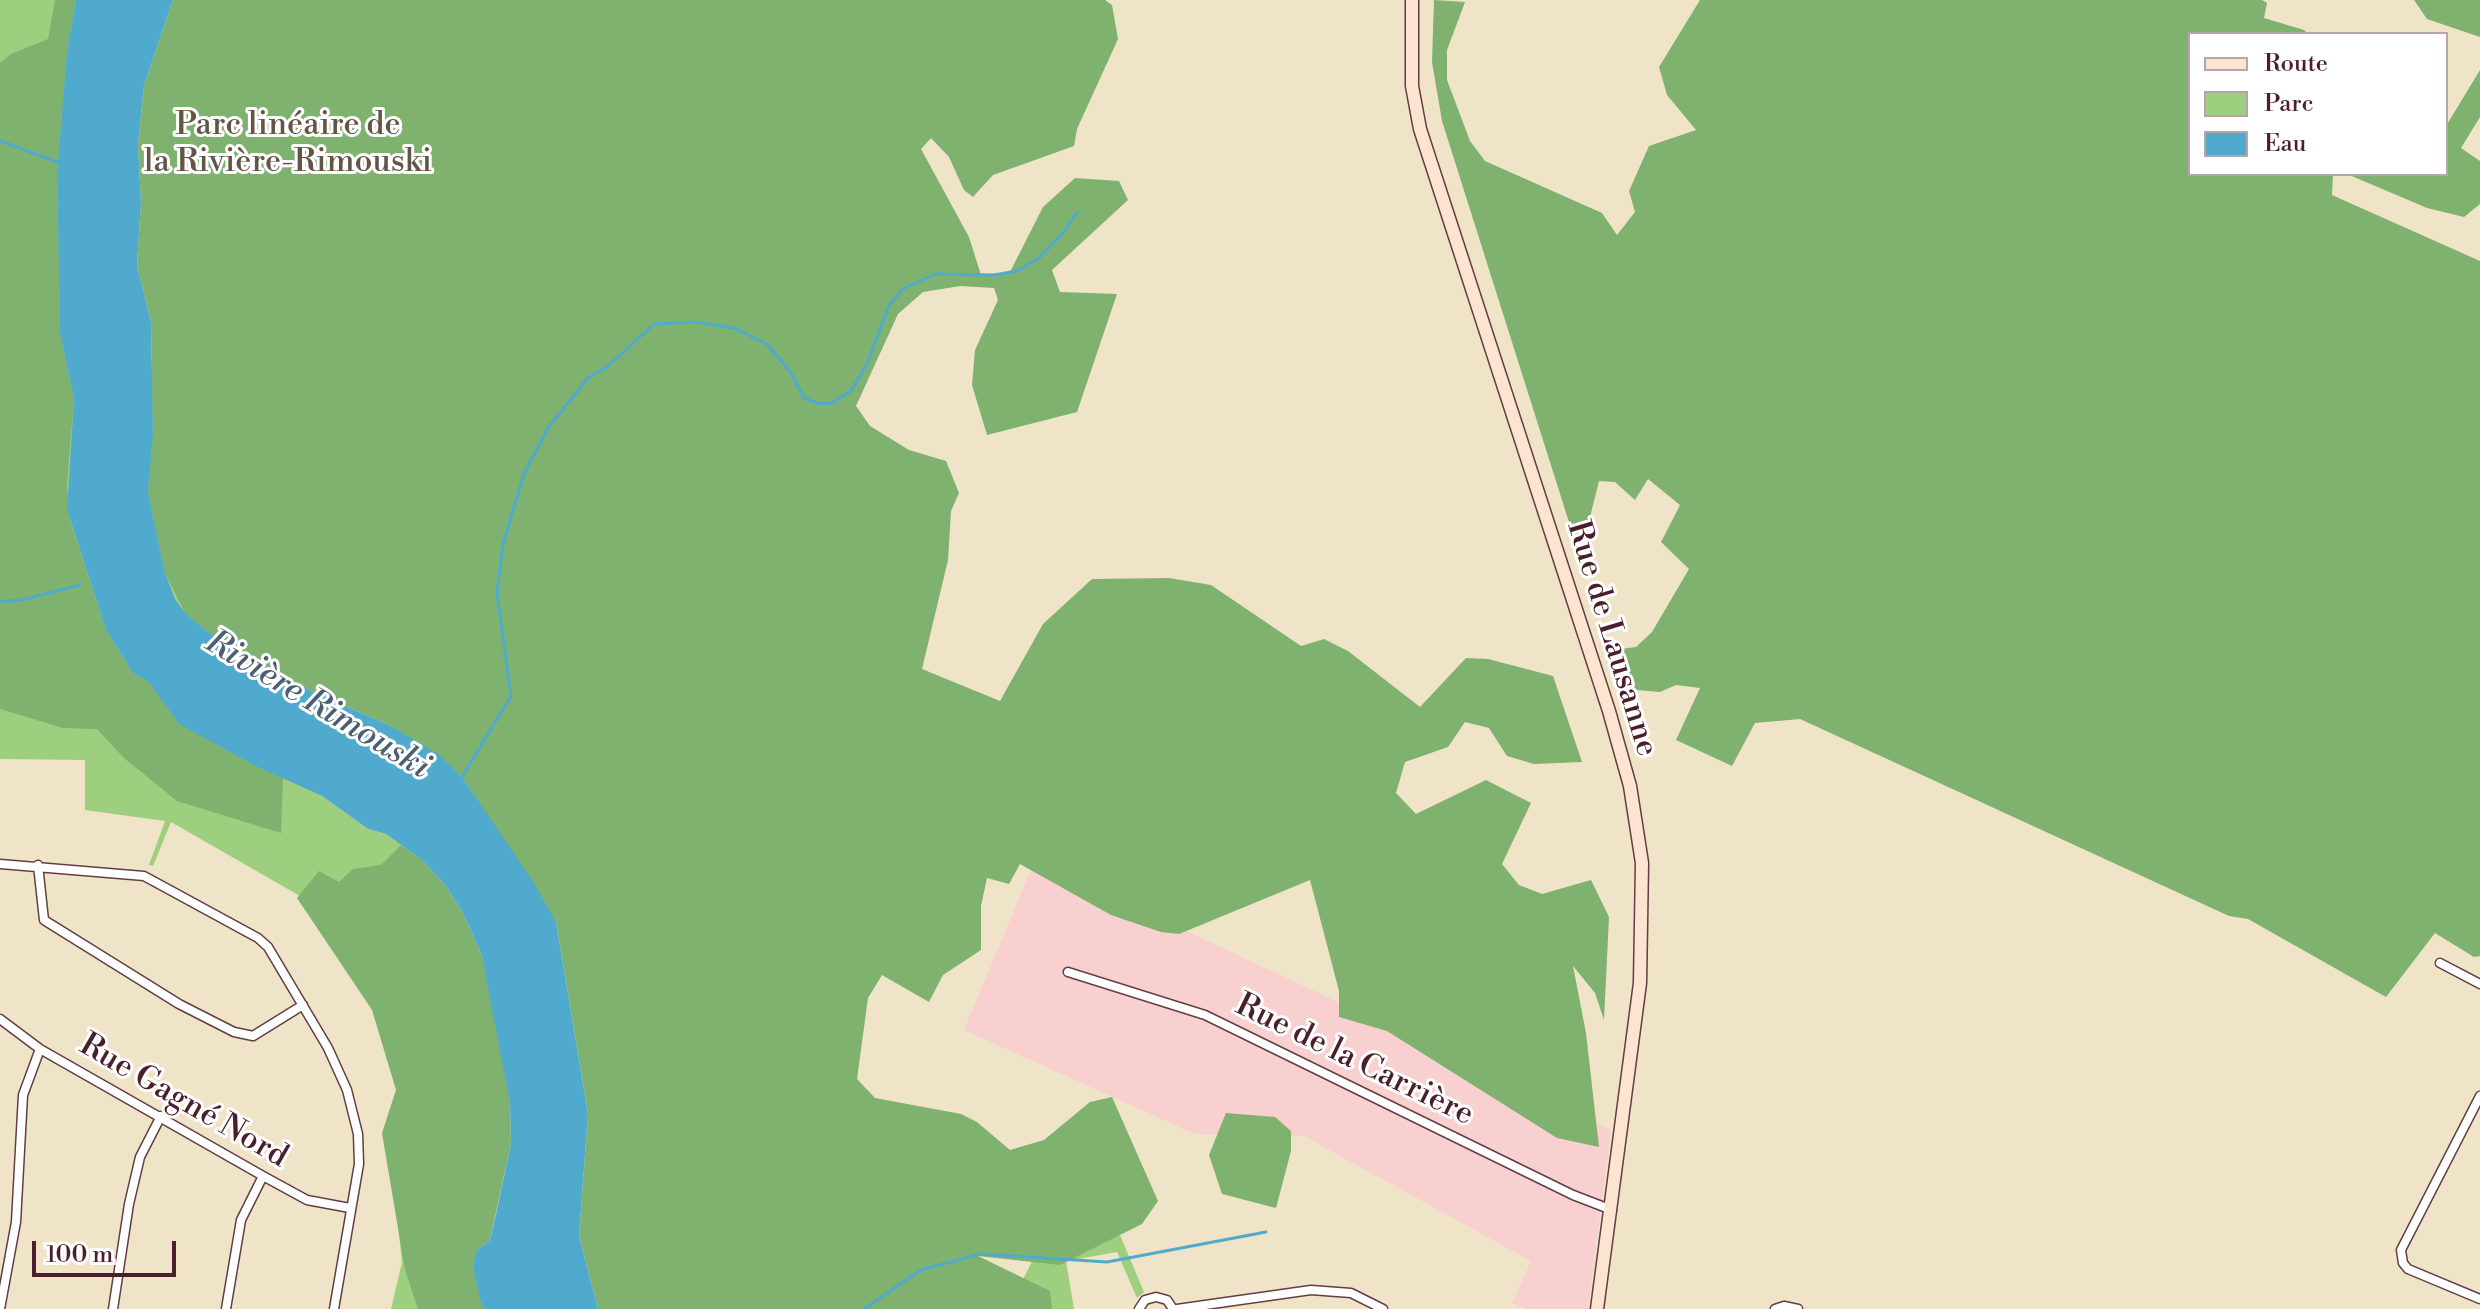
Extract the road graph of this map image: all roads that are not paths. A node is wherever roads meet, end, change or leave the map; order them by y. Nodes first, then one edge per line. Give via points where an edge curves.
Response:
1 (1412, 0) edge
2 (0, 864) edge
3 (38, 865) junction
4 (2440, 963) dead end
5 (1068, 972) dead end
6 (2480, 984) edge
7 (303, 1005) junction
8 (0, 1019) edge
9 (40, 1049) junction
10 (2480, 1096) edge
11 (161, 1116) junction
12 (263, 1176) junction
13 (350, 1208) junction
14 (1613, 1210) junction
15 (2480, 1299) edge
16 (0, 1309) edge
17 (113, 1309) edge
18 (226, 1309) edge
19 (334, 1309) edge
20 (1139, 1309) edge
21 (1175, 1309) edge
22 (1383, 1309) edge
23 (1597, 1309) edge
24 (1775, 1309) edge
25 (1798, 1309) edge

1 - 14 street, Rue de Lausanne via 1412,86 1420,129 1609,711 1632,800 1642,863 1644,929
2 - 3 street
3 - 7 street via 144,876 258,938
3 - 7 street via 44,920 179,1004 253,1036
4 - 6 street
5 - 14 street, Rue de la Carrière via 1205,1015
7 - 13 street via 328,1048 354,1114 359,1164
8 - 9 street, Rue Gagné Nord
9 - 11 street, Rue Gagné Nord
9 - 16 street via 23,1095 16,1222
10 - 15 street via 2402,1242 2401,1257 2408,1269
11 - 12 street, Rue Gagné Nord
11 - 17 street via 140,1157
12 - 13 street, Rue Gagné Nord via 307,1200
12 - 18 street via 241,1220
13 - 19 street
14 - 23 street, Rue de Lausanne
20 - 21 street via 1156,1297
21 - 22 street via 1311,1290 1351,1293
24 - 25 street

